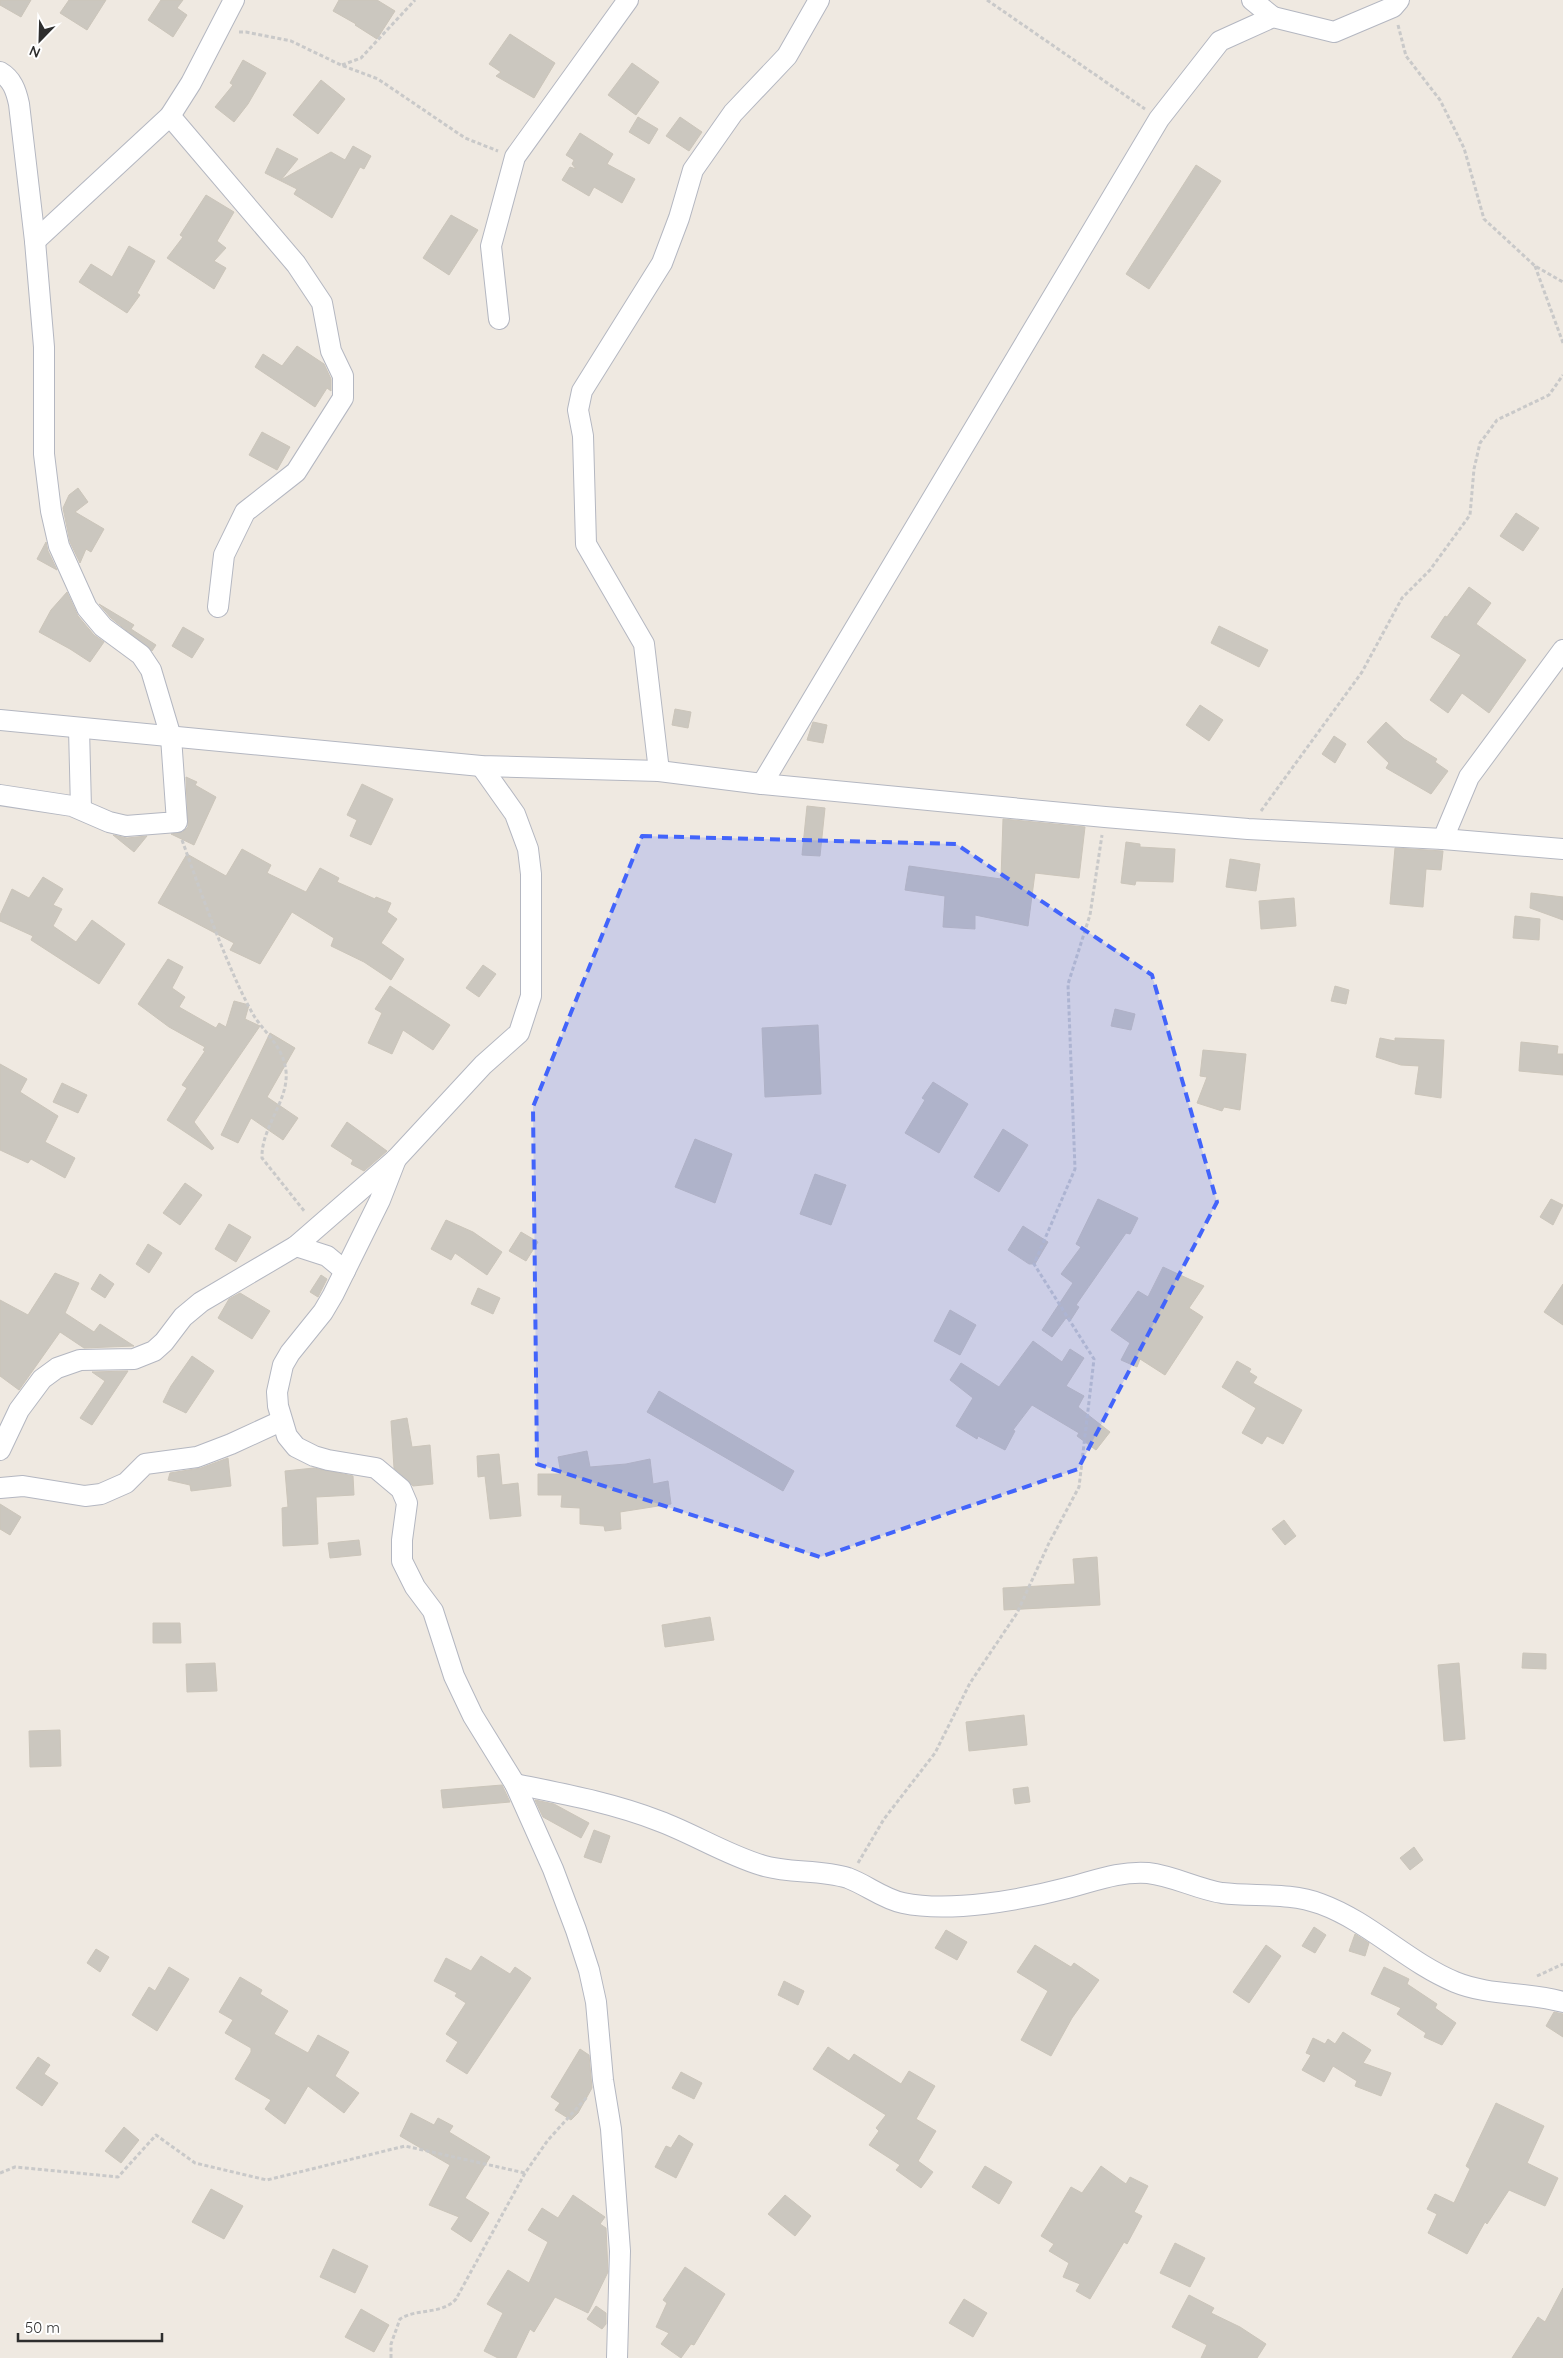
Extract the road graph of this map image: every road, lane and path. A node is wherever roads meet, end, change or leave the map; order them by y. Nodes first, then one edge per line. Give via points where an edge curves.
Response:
1 (234, 0) edge
2 (415, 0) edge
3 (628, 0) edge
4 (819, 0) edge
5 (987, 0) edge
6 (1252, 0) edge
7 (1396, 4) edge
8 (1272, 17) junction
9 (216, 34) junction
10 (341, 65) junction
11 (0, 72) edge
12 (170, 116) junction
13 (1159, 119) junction
14 (515, 157) junction
15 (35, 241) junction
16 (1534, 266) junction
17 (1563, 282) edge
18 (499, 319) dead end
19 (1563, 343) edge
20 (1563, 375) edge
21 (218, 607) dead end
22 (1563, 650) edge
23 (0, 720) edge
24 (79, 728) junction
25 (171, 737) junction
26 (481, 766) junction
27 (658, 771) junction
28 (762, 784) junction
29 (0, 795) edge
30 (81, 809) junction
31 (1105, 817) junction
32 (177, 822) junction
33 (1248, 829) junction
34 (1444, 839) junction
35 (1563, 850) edge
36 (396, 1159) junction
37 (317, 1226) junction
38 (296, 1246) junction
39 (345, 1271) junction
40 (281, 1422) junction
41 (0, 1450) edge
42 (0, 1488) edge
43 (515, 1784) junction
44 (848, 1878) junction
45 (1563, 2002) edge
46 (603, 2080) junction
47 (0, 2172) edge
48 (526, 2173) junction
49 (391, 2358) edge
50 (617, 2358) edge

1 - 9 street
2 - 10 path via 361,58
3 - 14 street
4 - 27 street via 787,56 733,113 693,170 662,263 582,391 578,410 583,436 586,544 644,644
5 - 13 path
6 - 8 street
7 - 8 street via 1334,32
7 - 16 path via 1406,56 1440,100 1464,148 1484,219
8 - 13 street via 1220,41
9 - 10 path via 246,32 292,41
9 - 12 street
10 - 14 path via 378,78 465,138
11 - 15 street via 8,77 19,104
12 - 15 street
12 - 21 street via 296,264 322,303 331,350 344,376 343,398 296,472 245,512 224,555
13 - 28 street
14 - 18 street via 491,246
15 - 25 street via 44,347 44,454 59,546 87,608 104,627 146,660
16 - 17 path
16 - 19 path
20 - 33 path via 1550,395 1497,420 1480,443 1470,515 1430,570 1402,598 1362,672
22 - 34 street via 1469,777
23 - 24 street
24 - 25 street
24 - 30 street
25 - 26 street
25 - 32 street
26 - 27 street
26 - 36 street via 515,814 528,849 531,996 523,1025 514,1038 483,1065
27 - 28 street
28 - 31 street
29 - 30 street
30 - 32 street via 96,818 126,826
31 - 33 street
31 - 44 path via 1090,915 1068,984 1075,1169 1034,1264 1094,1359 1079,1488 1049,1543 1017,1614 970,1683 935,1753 884,1819
32 - 37 path via 203,900 240,989 256,1020 282,1053 285,1088 263,1145 262,1158
33 - 34 street
34 - 35 street
36 - 37 street
36 - 39 street
37 - 38 street
38 - 39 street via 327,1256
38 - 41 street via 201,1302 177,1323 158,1349 147,1355 134,1359 80,1360 57,1368 42,1379 27,1398
39 - 40 street via 323,1312 283,1365 277,1392
40 - 42 street via 197,1456 146,1464 126,1483 101,1494 85,1496 23,1486
40 - 43 street via 291,1442 303,1452 376,1468 401,1489 407,1503 402,1561 415,1587 433,1611 454,1676 473,1716
43 - 44 street via 590,1799 657,1820 763,1866
43 - 46 street via 553,1869 589,1970 596,2002
44 - 45 street via 884,1897 917,1905 961,1905 1024,1898 1123,1873 1160,1875 1223,1893 1302,1899 1344,1915 1455,1982
46 - 48 path via 548,2140
46 - 50 street via 618,2202
47 - 48 path via 14,2167 118,2176 156,2135 195,2163 267,2180 405,2146
48 - 49 path via 456,2298 442,2308 409,2314 400,2319 391,2344

